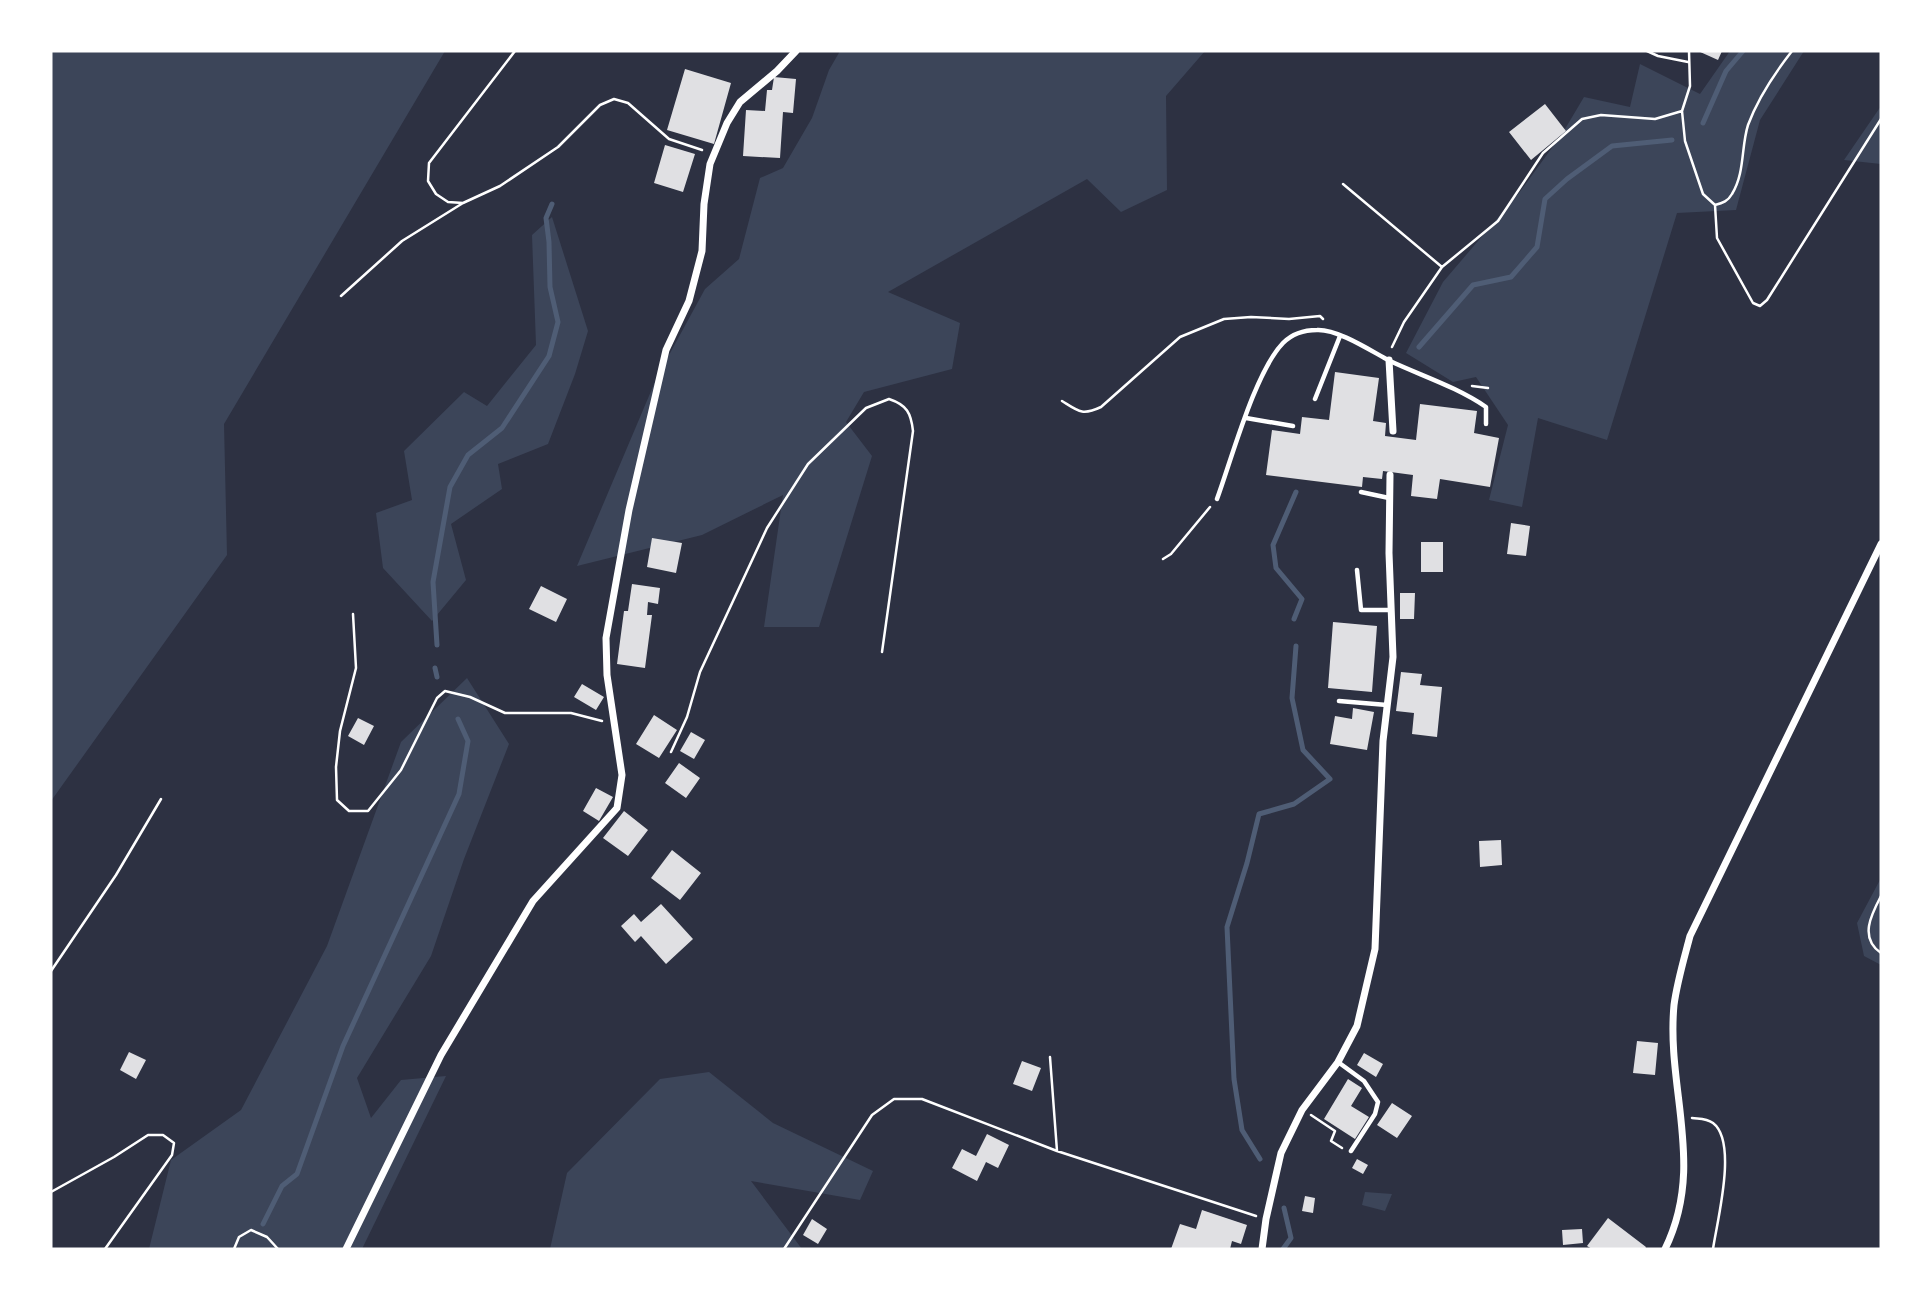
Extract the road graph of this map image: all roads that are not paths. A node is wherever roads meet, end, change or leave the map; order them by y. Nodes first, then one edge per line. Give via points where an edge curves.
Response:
1 (796, 51) edge
2 (1340, 336) junction
3 (1389, 360) junction
4 (1315, 399) dead end
5 (1246, 418) junction
6 (1486, 424) dead end
7 (1293, 426) dead end
8 (1393, 431) dead end
9 (1390, 475) dead end
10 (1361, 492) dead end
11 (1390, 498) junction
12 (1217, 499) road end
13 (1881, 544) edge
14 (1357, 570) dead end
15 (1391, 610) junction
16 (1339, 701) dead end
17 (1387, 705) junction
18 (1338, 1062) junction
19 (1352, 1151) dead end
20 (346, 1249) edge
21 (1262, 1249) edge
22 (1665, 1249) edge

1 - 20 street via 740,102 727,123 710,164 702,251 689,301 666,350 629,510 606,638 622,775 617,808 533,901 441,1055
2 - 3 lane
2 - 4 lane
2 - 5 lane via 1320,329 1283,342 1264,372
3 - 6 lane via 1475,399 1486,407
3 - 8 street
5 - 7 lane
5 - 12 lane
9 - 11 street
10 - 11 lane
11 - 15 street
13 - 22 street via 1690,936 1674,1005 1685,1187 1675,1230
14 - 15 lane via 1361,610
15 - 17 street
16 - 17 lane
17 - 18 street via 1375,949 1357,1026
18 - 19 lane via 1364,1081 1378,1102
18 - 21 street via 1302,1110 1281,1153

